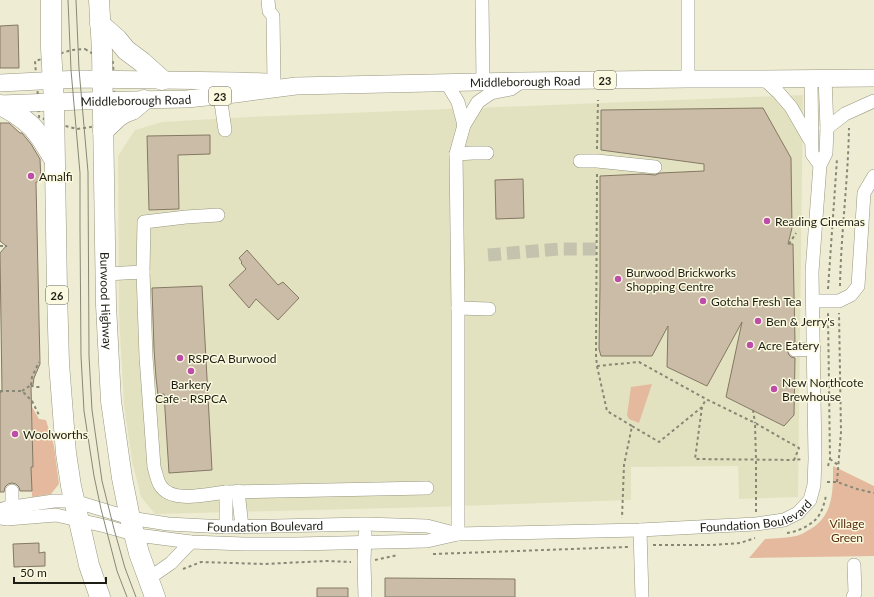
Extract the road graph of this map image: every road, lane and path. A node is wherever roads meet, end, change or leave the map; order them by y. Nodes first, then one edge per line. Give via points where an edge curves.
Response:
1 (51, 0) edge
2 (99, 0) edge
3 (482, 0) edge
4 (688, 0) edge
5 (269, 5) edge
6 (100, 24) junction
7 (874, 78) edge
8 (688, 79) junction
9 (764, 79) junction
10 (818, 79) junction
11 (102, 80) junction
12 (162, 80) junction
13 (53, 81) junction
14 (522, 81) junction
15 (446, 82) junction
16 (483, 82) junction
17 (0, 83) edge
18 (274, 83) junction
19 (296, 86) junction
20 (220, 96) junction
21 (144, 100) junction
22 (598, 100) dead end
23 (102, 101) junction
24 (874, 101) edge
25 (54, 102) junction
26 (0, 104) edge
27 (464, 125) junction
28 (827, 128) junction
29 (849, 128) dead end
30 (225, 130) dead end
31 (103, 131) junction
32 (844, 131) dead end
33 (811, 141) junction
34 (456, 154) junction
35 (487, 154) dead end
36 (837, 157) dead end
37 (55, 161) junction
38 (580, 161) dead end
39 (597, 161) junction
40 (820, 165) junction
41 (655, 167) dead end
42 (874, 176) edge
43 (218, 216) dead end
44 (796, 233) dead end
45 (789, 244) dead end
46 (0, 246) edge
47 (7, 246) dead end
48 (143, 272) junction
49 (106, 274) junction
50 (596, 288) junction
51 (600, 289) dead end
52 (828, 300) junction
53 (813, 301) junction
54 (458, 308) junction
55 (489, 309) dead end
56 (814, 349) junction
57 (795, 350) dead end
58 (39, 362) dead end
59 (597, 366) junction
60 (31, 385) junction
61 (40, 387) dead end
62 (0, 391) edge
63 (22, 391) junction
64 (706, 399) junction
65 (702, 407) junction
66 (753, 410) dead end
67 (40, 417) dead end
68 (755, 423) junction
69 (632, 426) junction
70 (791, 443) dead end
71 (756, 460) junction
72 (794, 460) dead end
73 (827, 469) dead end
74 (827, 476) dead end
75 (427, 488) dead end
76 (826, 489) dead end
77 (12, 492) dead end
78 (232, 492) junction
79 (874, 493) edge
80 (6, 508) edge
81 (76, 510) junction
82 (0, 518) edge
83 (365, 524) junction
84 (132, 526) junction
85 (226, 527) junction
86 (242, 527) junction
87 (622, 530) junction
88 (640, 530) junction
89 (757, 530) junction
90 (458, 534) junction
91 (780, 534) dead end
92 (192, 542) junction
93 (365, 542) junction
94 (640, 545) junction
95 (622, 548) junction
96 (433, 554) dead end
97 (401, 555) dead end
98 (364, 562) junction
99 (854, 565) dead end
100 (179, 571) dead end
101 (148, 579) junction
102 (100, 597) edge
103 (155, 597) edge
104 (365, 597) edge
105 (642, 597) edge
106 (853, 597) edge

1 - 13 highway, 26
2 - 6 highway, Burwood Highway
3 - 16 street
4 - 8 street
5 - 18 street via 273,16
6 - 11 highway, Burwood Highway
6 - 12 highway
7 - 10 main road, Middleborough Road / 23
8 - 9 main road, Middleborough Road / 23
8 - 14 main road, Middleborough Road / 23
9 - 10 main road, Middleborough Road / 23
9 - 33 street via 791,107
10 - 28 street, Foundation Boulevard
10 - 33 street
11 - 12 main road, Middleborough Road / 23
11 - 13 main road, Middleborough Road / 23
11 - 23 highway, Burwood Highway
12 - 18 main road, Middleborough Road / 23
13 - 17 main road, Middleborough Road / 23
13 - 25 highway, 26
14 - 16 main road, Middleborough Road / 23
14 - 27 street via 511,89 491,93 478,102
15 - 16 main road, Middleborough Road / 23
15 - 19 main road, Middleborough Road / 23
15 - 27 street via 458,102
18 - 19 main road, Middleborough Road / 23
19 - 20 main road, Middleborough Road / 23
20 - 21 main road, Middleborough Road / 23
20 - 30 street
21 - 23 main road, Middleborough Road / 23
21 - 31 highway via 118,117
22 - 39 path
23 - 25 main road, Middleborough Road / 23
23 - 31 highway, Burwood Highway
24 - 28 street via 845,114
25 - 26 main road, Middleborough Road / 23
25 - 37 highway, 26
26 - 37 highway via 40,135
27 - 34 street
28 - 40 street, Foundation Boulevard via 826,153
29 - 32 path
31 - 49 highway, Burwood Highway
33 - 40 street via 812,154
34 - 35 street
34 - 54 street
36 - 52 path
37 - 81 highway, 26 via 59,363 66,453
38 - 39 street
39 - 41 street
39 - 50 path
40 - 53 street, Foundation Boulevard via 812,272
42 - 52 street via 864,193 858,286 851,296 839,301
43 - 48 street via 144,222
44 - 45 path
46 - 47 path
48 - 49 street
48 - 78 street via 154,467 160,486 169,493 179,496
49 - 84 highway, Burwood Highway via 111,401
50 - 51 path
50 - 59 path
52 - 53 street
52 - 73 path via 830,459
53 - 56 street, Foundation Boulevard
54 - 55 street
54 - 90 street
56 - 57 street
56 - 89 street, Foundation Boulevard via 815,459 814,485 810,500 798,513
58 - 60 path
59 - 64 path via 639,362
59 - 69 path via 607,411
60 - 61 path
60 - 63 path
62 - 63 path
63 - 67 path via 32,401
64 - 65 path
64 - 68 path
65 - 69 path via 659,442
65 - 71 path via 695,459
66 - 68 path
68 - 70 path
68 - 71 path
69 - 87 path via 624,465
71 - 72 path
71 - 89 path
74 - 79 path via 827,482 837,482
75 - 78 street
76 - 91 path via 825,503 815,520 795,532
77 - 80 street
78 - 85 street
78 - 86 street
80 - 81 street via 54,501
81 - 82 street via 56,515
81 - 84 street, Foundation Boulevard
81 - 84 street, Foundation Boulevard via 105,526
81 - 102 highway, 26 via 89,565
83 - 86 street, Foundation Boulevard
83 - 90 street, Foundation Boulevard via 427,526
83 - 93 street
84 - 85 street, Foundation Boulevard via 168,524
84 - 92 street, Foundation Boulevard via 137,535
84 - 101 highway, Burwood Highway
85 - 86 street, Foundation Boulevard
87 - 88 street, Foundation Boulevard
87 - 90 street, Foundation Boulevard
87 - 95 path
88 - 89 street, Foundation Boulevard
88 - 94 street
89 - 94 path via 740,543
90 - 93 street, Foundation Boulevard via 427,541
92 - 93 street, Foundation Boulevard
92 - 101 street via 171,563
93 - 98 street
94 - 95 path
94 - 105 street
95 - 96 path
97 - 98 path
98 - 100 path via 201,562
98 - 104 street
99 - 106 street
101 - 103 highway, Burwood Highway

